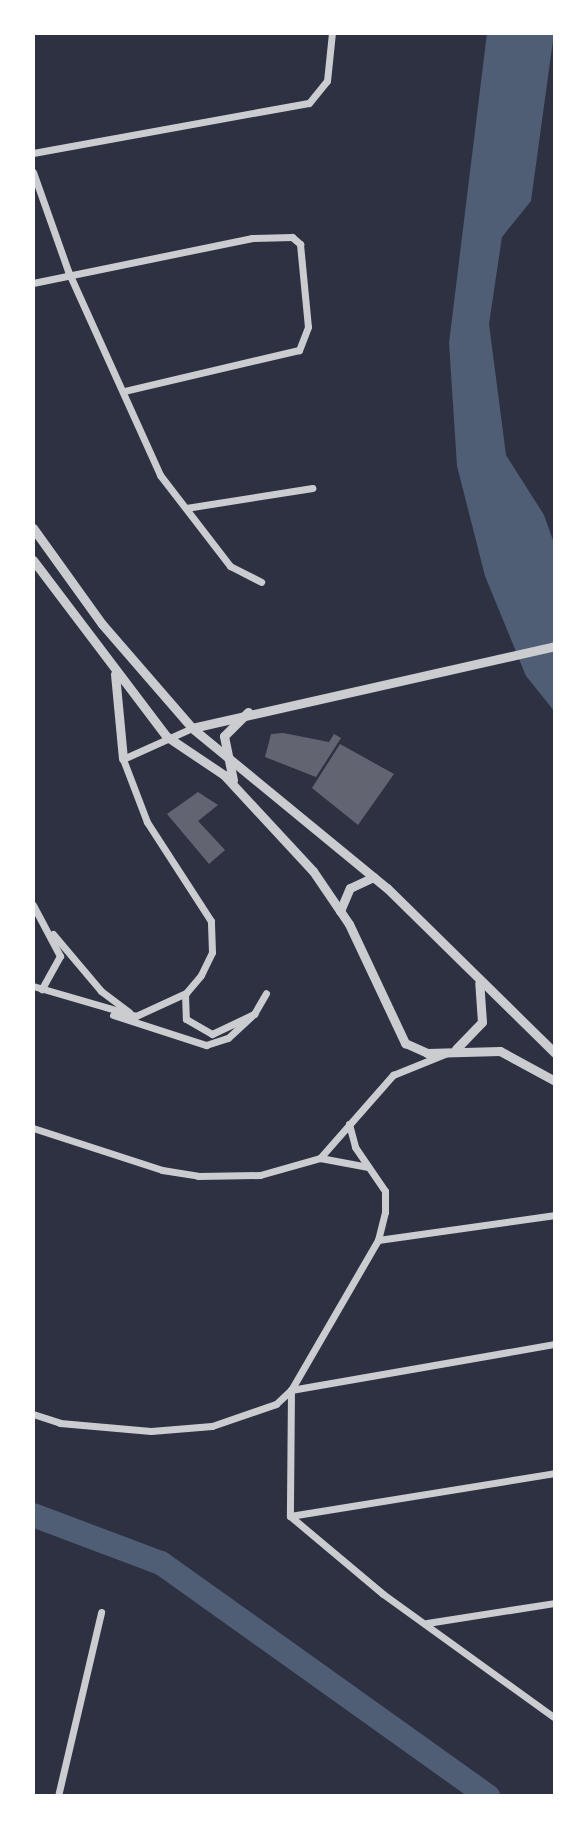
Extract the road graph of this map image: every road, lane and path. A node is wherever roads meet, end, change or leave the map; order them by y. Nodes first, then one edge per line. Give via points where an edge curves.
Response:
1 (332, 33) edge
2 (33, 153) edge
3 (33, 172) edge
4 (68, 271) junction
5 (33, 283) edge
6 (124, 391) junction
7 (312, 488) dead end
8 (186, 508) junction
9 (33, 528) edge
10 (33, 560) edge
11 (261, 582) dead end
12 (555, 646) edge
13 (115, 672) junction
14 (249, 712) junction
15 (192, 728) junction
16 (166, 736) junction
17 (222, 751) junction
18 (123, 759) junction
19 (240, 794) junction
20 (374, 877) junction
21 (33, 905) edge
22 (340, 911) junction
23 (53, 934) junction
24 (479, 982) junction
25 (33, 986) edge
26 (43, 989) junction
27 (186, 993) junction
28 (266, 993) dead end
29 (96, 1009) junction
30 (254, 1014) junction
31 (136, 1016) junction
32 (456, 1049) junction
33 (555, 1053) edge
34 (555, 1081) edge
35 (349, 1124) junction
36 (33, 1128) edge
37 (320, 1158) junction
38 (368, 1167) junction
39 (555, 1215) edge
40 (378, 1240) junction
41 (555, 1344) edge
42 (291, 1390) junction
43 (33, 1414) edge
44 (555, 1473) edge
45 (290, 1516) junction
46 (555, 1603) edge
47 (102, 1612) dead end
48 (427, 1623) junction
49 (555, 1718) edge
50 (58, 1796) edge

1 - 2 street via 327,80 309,103
3 - 4 street
4 - 5 street
4 - 6 street
4 - 6 street via 252,238 292,237 300,244 308,327 299,349
6 - 8 street via 160,475
7 - 8 street
8 - 11 street via 230,566
9 - 15 street via 102,624
10 - 13 street
12 - 14 street via 468,669
13 - 16 street
13 - 18 street
14 - 15 street
14 - 17 street via 224,736
15 - 16 street
15 - 17 street
16 - 18 street
16 - 19 street via 207,762
17 - 19 street
17 - 20 street
18 - 27 street via 146,822 211,921 212,952
19 - 22 street via 301,856
20 - 22 street via 350,888
20 - 24 street
21 - 23 street
22 - 32 street via 395,1032 427,1053
23 - 26 street via 60,963
23 - 31 street via 101,991
24 - 32 street via 482,1022
24 - 33 street
25 - 26 street
26 - 29 street
27 - 30 street via 183,1012 202,1033 229,1029
27 - 31 street
28 - 30 street
29 - 30 street via 192,1045 228,1038
29 - 31 street
32 - 34 street via 515,1056
32 - 35 street via 393,1075
35 - 37 street
35 - 38 street
36 - 37 street via 198,1176 260,1175
37 - 38 street
38 - 40 street via 385,1191
39 - 40 street
40 - 42 street
41 - 42 street
42 - 43 street via 276,1404 212,1426 150,1431 60,1423
42 - 45 street
44 - 45 street
45 - 48 street
46 - 48 street
47 - 50 street
48 - 49 street

